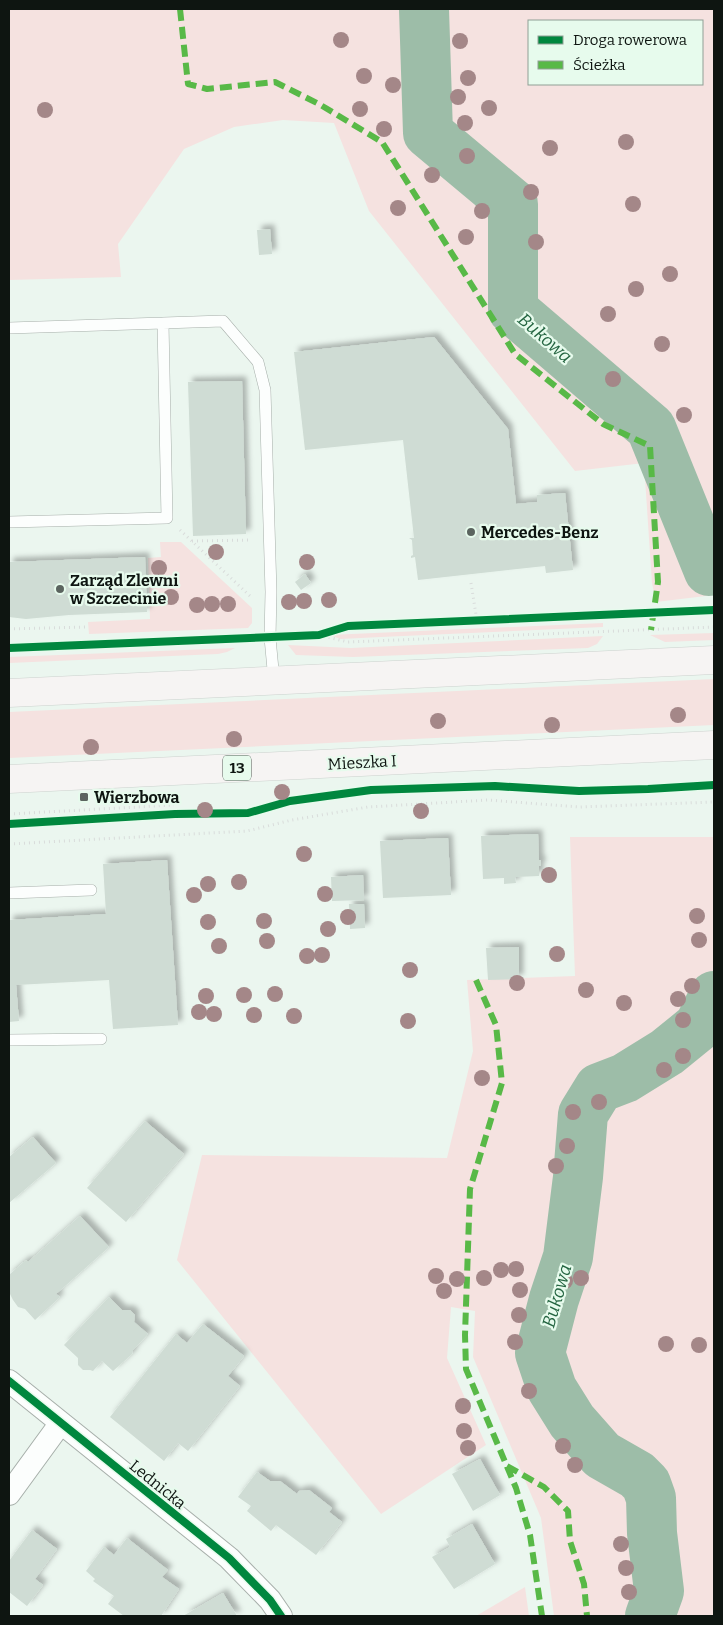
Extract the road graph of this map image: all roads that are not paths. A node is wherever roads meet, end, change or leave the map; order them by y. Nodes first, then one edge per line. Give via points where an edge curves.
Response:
1 (163, 323) junction
2 (9, 328) edge
3 (9, 522) edge
4 (714, 660) edge
5 (274, 680) junction
6 (9, 693) edge
7 (714, 745) edge
8 (9, 779) edge
9 (91, 890) dead end
10 (9, 893) edge
11 (101, 1039) dead end
12 (9, 1040) edge
13 (9, 1381) edge
14 (60, 1424) junction
15 (9, 1494) edge
16 (281, 1616) edge

1 - 2 lane
1 - 3 lane via 167,518
1 - 5 lane via 223,321 258,362 265,390 270,638
4 - 5 main road
5 - 6 main road
7 - 8 main road, Mieszka I / 13
9 - 10 lane
11 - 12 lane
13 - 14 street, Lednicka
14 - 15 street
14 - 16 street, Lednicka via 229,1558

